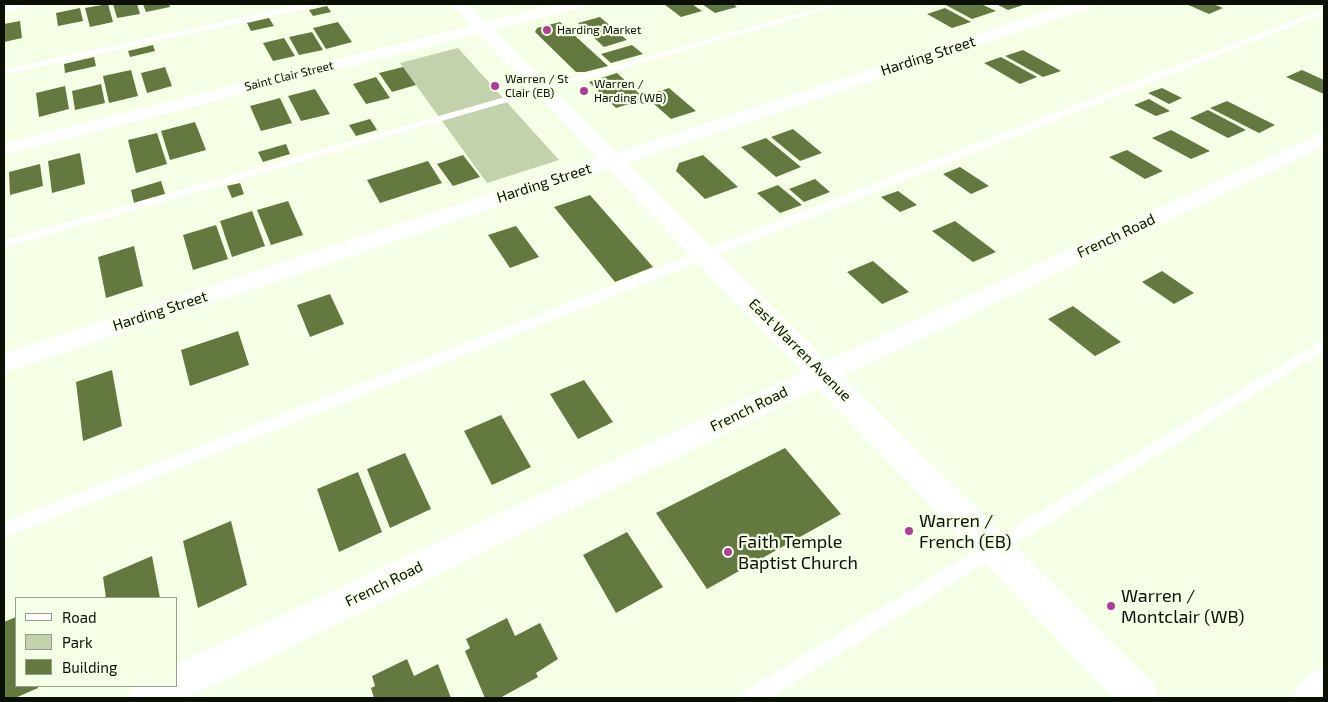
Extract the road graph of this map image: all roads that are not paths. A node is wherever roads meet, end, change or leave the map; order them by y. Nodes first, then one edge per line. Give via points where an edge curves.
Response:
1 (22, 4) edge
2 (314, 4) edge
3 (458, 4) edge
4 (575, 4) edge
5 (840, 4) edge
6 (1084, 4) edge
7 (4, 7) edge
8 (1324, 11) edge
9 (482, 28) junction
10 (4, 72) edge
11 (542, 89) junction
12 (1324, 138) edge
13 (4, 148) edge
14 (613, 160) junction
15 (4, 244) edge
16 (704, 253) junction
17 (1324, 344) edge
18 (4, 363) edge
19 (823, 374) junction
20 (4, 530) edge
21 (993, 548) junction
22 (178, 683) edge
23 (170, 687) edge
24 (1324, 687) edge
25 (146, 698) edge
26 (751, 698) edge
27 (1140, 698) edge
28 (1311, 698) edge

1 - 7 street
2 - 10 lane
3 - 9 street, East Warren Avenue
4 - 9 street, Saint Clair Street
5 - 11 lane
6 - 14 street, Harding Street
8 - 16 lane
9 - 11 street, East Warren Avenue
9 - 13 street, Saint Clair Street
11 - 14 street, East Warren Avenue
11 - 15 lane
12 - 19 street, French Road
14 - 16 street, East Warren Avenue
14 - 18 street, Harding Street
16 - 19 street, East Warren Avenue
16 - 20 lane
17 - 21 lane
19 - 21 street, East Warren Avenue
19 - 22 street, French Road
21 - 26 lane
21 - 27 street, East Warren Avenue
23 - 25 street
24 - 28 street

